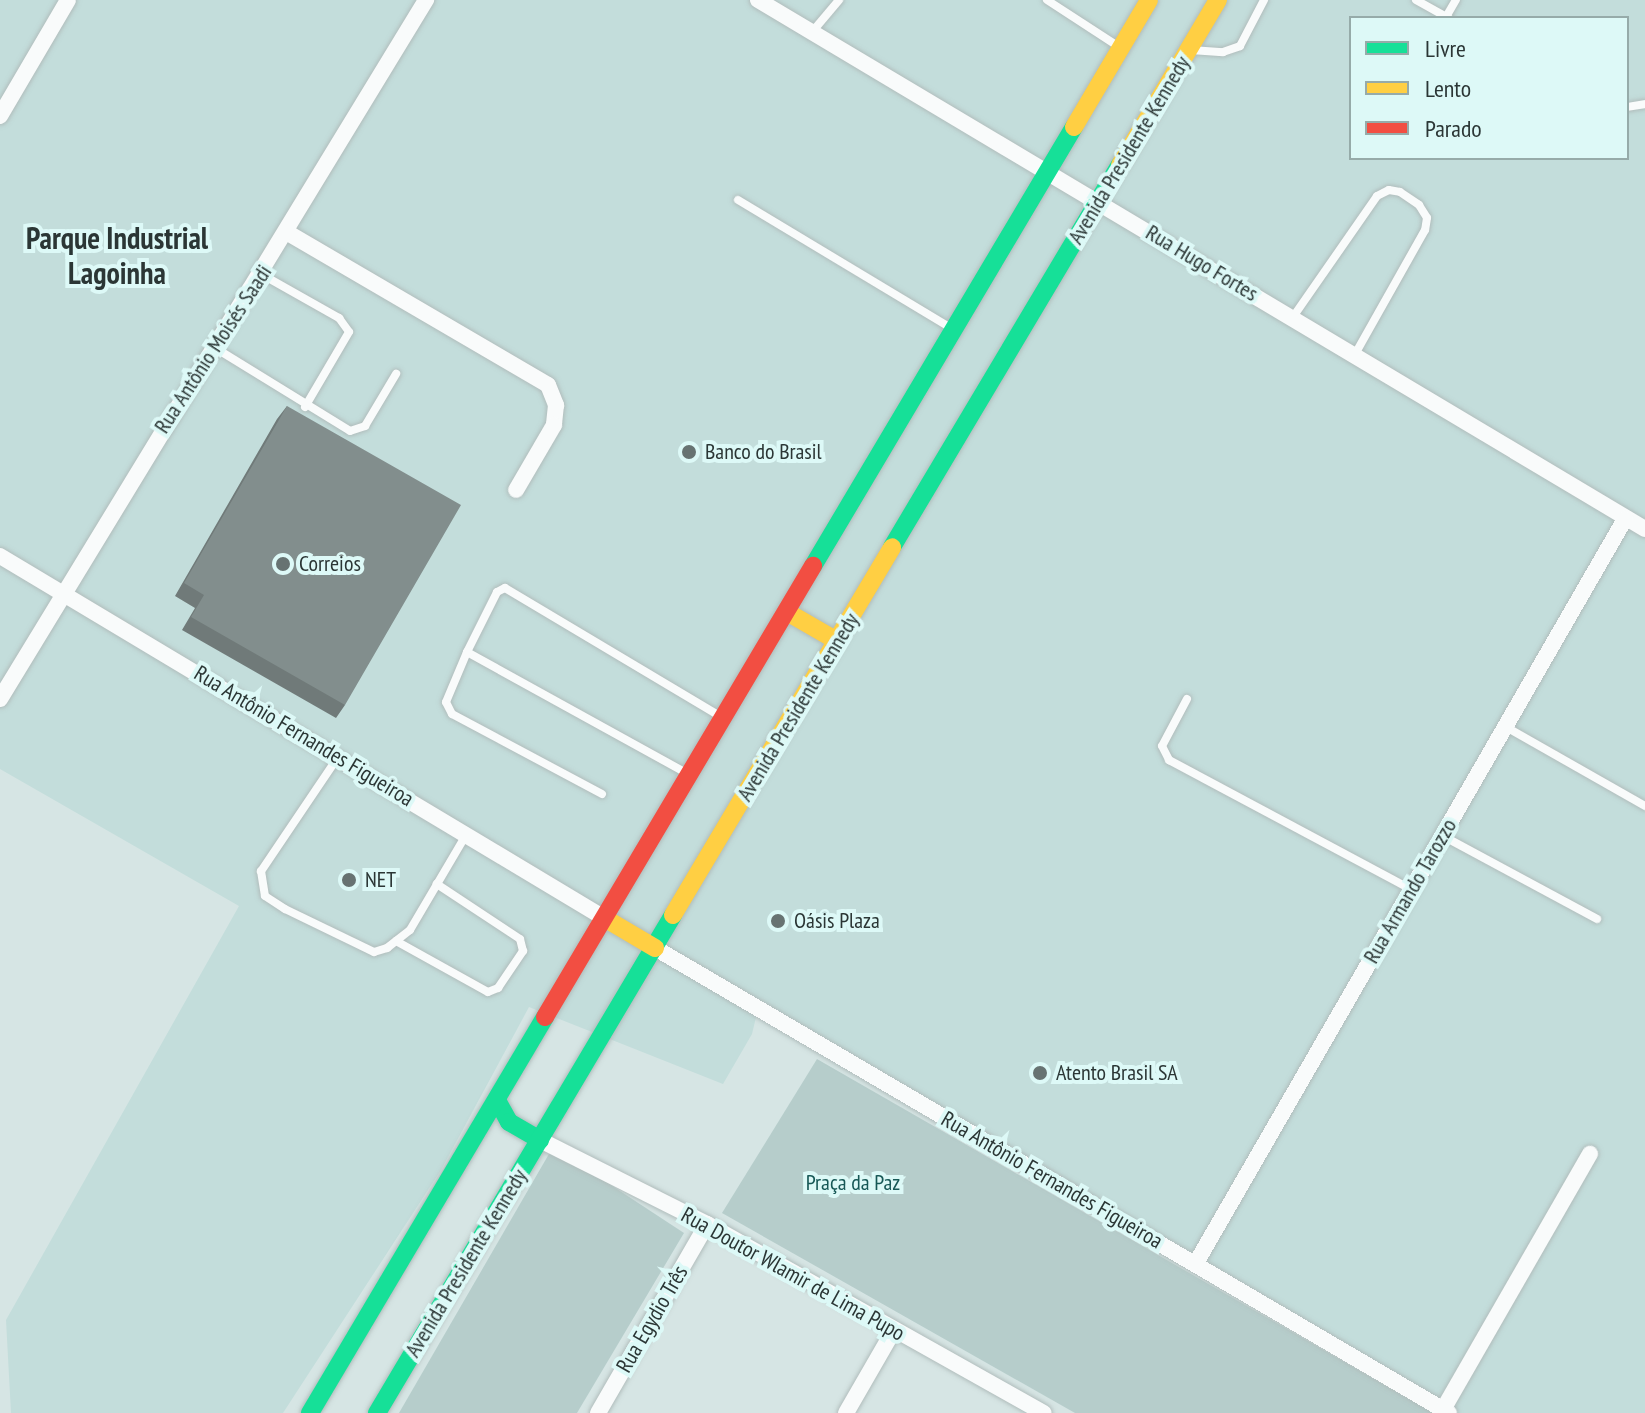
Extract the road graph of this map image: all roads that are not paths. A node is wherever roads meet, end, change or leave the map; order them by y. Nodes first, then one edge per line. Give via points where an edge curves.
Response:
1 (68, 0) edge
2 (426, 0) edge
3 (758, 0) edge
4 (839, 0) edge
5 (1047, 0) edge
6 (1149, 0) edge
7 (1218, 0) edge
8 (1264, 0) edge
9 (1416, 0) edge
10 (1446, 16) edge
11 (812, 32) junction
12 (1120, 48) junction
13 (1189, 50) junction
14 (0, 116) edge
15 (1048, 173) junction
16 (738, 200) dead end
17 (1098, 202) junction
18 (288, 233) junction
19 (261, 274) junction
20 (1293, 317) junction
21 (953, 329) junction
22 (212, 346) junction
23 (1355, 354) junction
24 (396, 374) dead end
25 (305, 407) junction
26 (516, 490) dead end
27 (1625, 519) junction
28 (1645, 529) edge
29 (0, 556) edge
30 (63, 590) junction
31 (787, 612) junction
32 (837, 641) junction
33 (467, 652) junction
34 (0, 699) edge
35 (1187, 699) dead end
36 (724, 718) junction
37 (1505, 726) junction
38 (338, 756) junction
39 (691, 776) junction
40 (602, 794) dead end
41 (1645, 806) edge
42 (466, 834) junction
43 (1442, 836) junction
44 (437, 884) junction
45 (1412, 890) junction
46 (606, 919) junction
47 (1597, 919) dead end
48 (396, 941) junction
49 (655, 948) junction
50 (498, 1102) junction
51 (540, 1140) junction
52 (1590, 1154) dead end
53 (707, 1224) junction
54 (1196, 1263) junction
55 (894, 1330) junction
56 (1444, 1412) edge
57 (310, 1413) edge
58 (377, 1413) edge
59 (598, 1413) edge
60 (846, 1413) edge
61 (1044, 1413) edge

1 - 14 street
2 - 18 street, Rua Antônio Moisés Saadi
3 - 11 street, Rua Hugo Fortes
4 - 11 lane
5 - 12 lane
6 - 12 main road
7 - 13 main road, Avenida Presidente Kennedy
8 - 13 lane via 1240,46 1223,52
9 - 10 lane
11 - 15 street, Rua Hugo Fortes
12 - 15 main road
13 - 17 main road, Avenida Presidente Kennedy
15 - 17 street, Rua Hugo Fortes
15 - 21 main road
16 - 21 lane
17 - 20 street, Rua Hugo Fortes
17 - 32 main road, Avenida Presidente Kennedy
18 - 19 street, Rua Antônio Moisés Saadi
18 - 26 street via 548,385 556,405 554,425
19 - 22 street, Rua Antônio Moisés Saadi
19 - 25 lane via 339,318 349,332
20 - 23 street, Rua Hugo Fortes
20 - 23 lane via 1377,196 1400,192 1419,205 1427,218 1425,230
21 - 31 main road
22 - 25 lane
22 - 30 street, Rua Antônio Moisés Saadi
23 - 27 street, Rua Hugo Fortes
24 - 25 lane via 360,432
27 - 28 street, Rua Hugo Fortes
27 - 37 street, Rua Armando Tarozzo
29 - 30 street, Rua Antônio Fernandes Figueiroa
30 - 34 street, Rua Antônio Moisés Saadi
30 - 38 street, Rua Antônio Fernandes Figueiroa
31 - 32 main road
31 - 36 main road
32 - 49 main road, Avenida Presidente Kennedy
33 - 36 lane via 497,592 505,588
33 - 39 lane
33 - 40 lane via 446,702 452,714
35 - 45 lane via 1162,746 1169,760
36 - 39 main road
37 - 41 lane
37 - 43 street, Rua Armando Tarozzo
38 - 42 street, Rua Antônio Fernandes Figueiroa
38 - 48 lane via 261,871 265,896 374,952
39 - 46 main road
42 - 44 lane
42 - 46 street, Rua Antônio Fernandes Figueiroa
43 - 45 street, Rua Armando Tarozzo
43 - 47 lane
44 - 48 lane via 410,930
44 - 48 lane via 520,939 523,951 498,988 488,992
45 - 54 street, Rua Armando Tarozzo
46 - 49 main road
46 - 50 main road
49 - 51 main road, Avenida Presidente Kennedy
49 - 54 street, Rua Antônio Fernandes Figueiroa
50 - 51 main road via 509,1122
50 - 57 main road
51 - 53 street, Rua Doutor Wlamir de Lima Pupo
51 - 58 main road, Avenida Presidente Kennedy
52 - 56 street
53 - 55 street, Rua Doutor Wlamir de Lima Pupo
53 - 59 street, Rua Egydio Três
54 - 56 street, Rua Antônio Fernandes Figueiroa
55 - 60 street
55 - 61 street, Rua Doutor Wlamir de Lima Pupo

